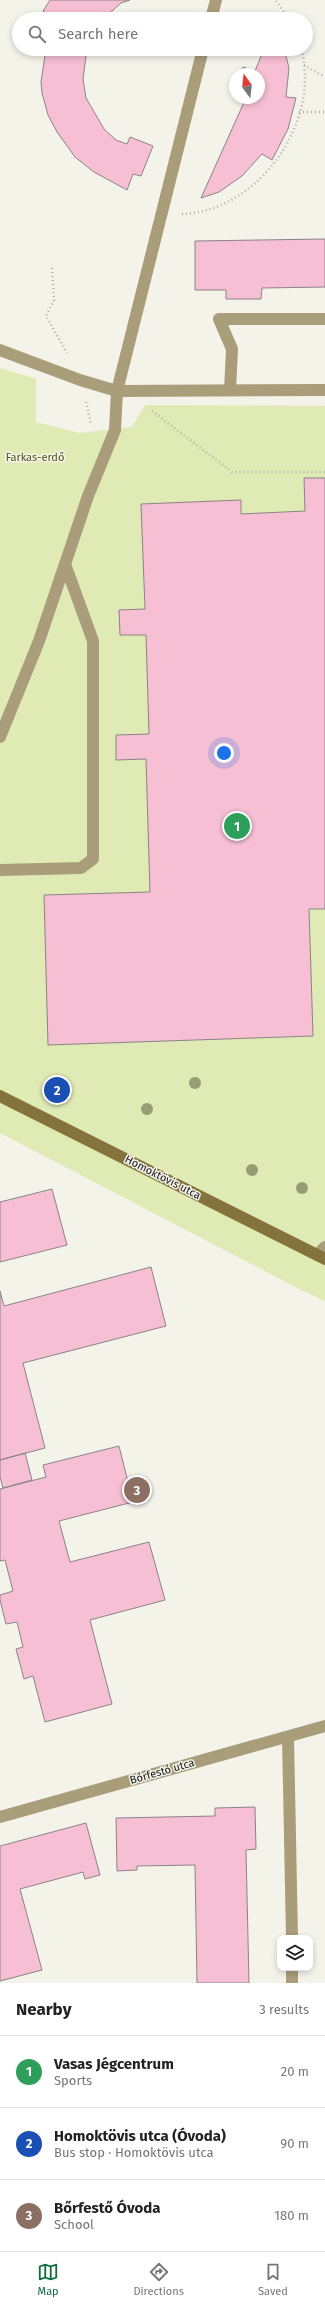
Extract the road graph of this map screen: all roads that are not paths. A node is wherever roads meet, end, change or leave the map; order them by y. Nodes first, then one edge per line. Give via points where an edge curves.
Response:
1 (216, 0) edge
2 (213, 12) edge
3 (201, 56) edge
4 (325, 320) edge
5 (0, 350) edge
6 (230, 390) junction
7 (325, 390) edge
8 (117, 391) junction
9 (65, 564) junction
10 (0, 737) edge
11 (0, 870) edge
12 (0, 1096) edge
13 (322, 1253) edge
14 (325, 1726) edge
15 (288, 1736) junction
16 (0, 1817) edge
17 (292, 1935) edge
18 (292, 1971) edge
19 (292, 1983) edge

1 - 2 street
3 - 8 street
4 - 6 street via 219,319 232,349
5 - 8 street
6 - 7 street
6 - 8 street
8 - 9 street via 115,430 88,496
9 - 10 street via 33,655
9 - 11 street via 94,640 93,859 81,868
12 - 13 street, Homoktövis utca
14 - 15 street, Bőrfestő utca
15 - 16 street, Bőrfestő utca
15 - 17 street
18 - 19 street

